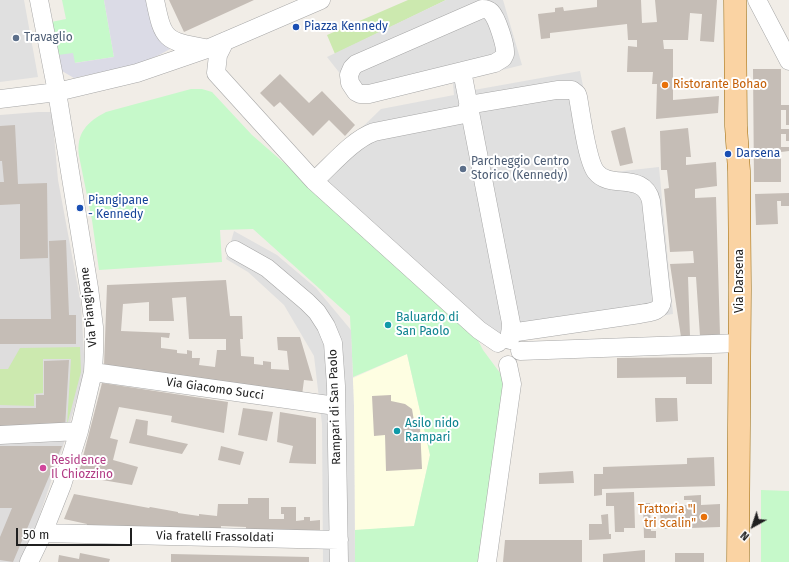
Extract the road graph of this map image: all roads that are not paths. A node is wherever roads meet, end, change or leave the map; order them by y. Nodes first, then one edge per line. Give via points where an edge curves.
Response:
1 (39, 0) edge
2 (155, 0) edge
3 (321, 0) edge
4 (735, 0) edge
5 (757, 0) edge
6 (225, 41) junction
7 (207, 49) junction
8 (789, 61) edge
9 (462, 71) junction
10 (58, 92) junction
11 (0, 99) edge
12 (469, 109) junction
13 (314, 181) junction
14 (235, 250) dead end
15 (509, 342) junction
16 (740, 343) junction
17 (93, 372) junction
18 (336, 406) junction
19 (78, 431) junction
20 (0, 435) edge
21 (43, 533) junction
22 (339, 540) junction
23 (29, 562) edge
24 (339, 562) edge
25 (487, 562) edge
26 (738, 562) edge

1 - 10 street, Via Piangipane
2 - 7 street via 160,22 170,40
3 - 6 street
4 - 16 main road, Via Darsena
5 - 8 street
6 - 7 street
6 - 13 street via 218,54 216,73
7 - 10 street via 137,73
9 - 9 street via 495,63 505,54 505,46 494,16 486,9 356,64 348,75 356,92 364,95
9 - 12 street
10 - 11 street
10 - 17 street, Via Piangipane via 91,300 94,327
12 - 13 street via 368,134
12 - 15 street via 511,323
12 - 15 street via 557,90 572,90 578,97 591,162 596,172 605,179 639,185 649,195 661,306 654,311
13 - 15 street via 479,330
14 - 18 street, Rampari di San Paolo via 267,268 317,312 326,326 332,343
15 - 16 street
15 - 25 street via 495,348 496,358 508,365 512,384
16 - 26 main road, Via Darsena
17 - 18 street, Via Giacomo Succi
17 - 19 street, Via Piangipane
18 - 22 street, Rampari di San Paolo
19 - 20 street
19 - 21 street, Via Piangipane via 62,484
21 - 22 street, Via fratelli Frassoldati
21 - 23 street, Via Piangipane
22 - 24 street, Rampari di San Paolo

